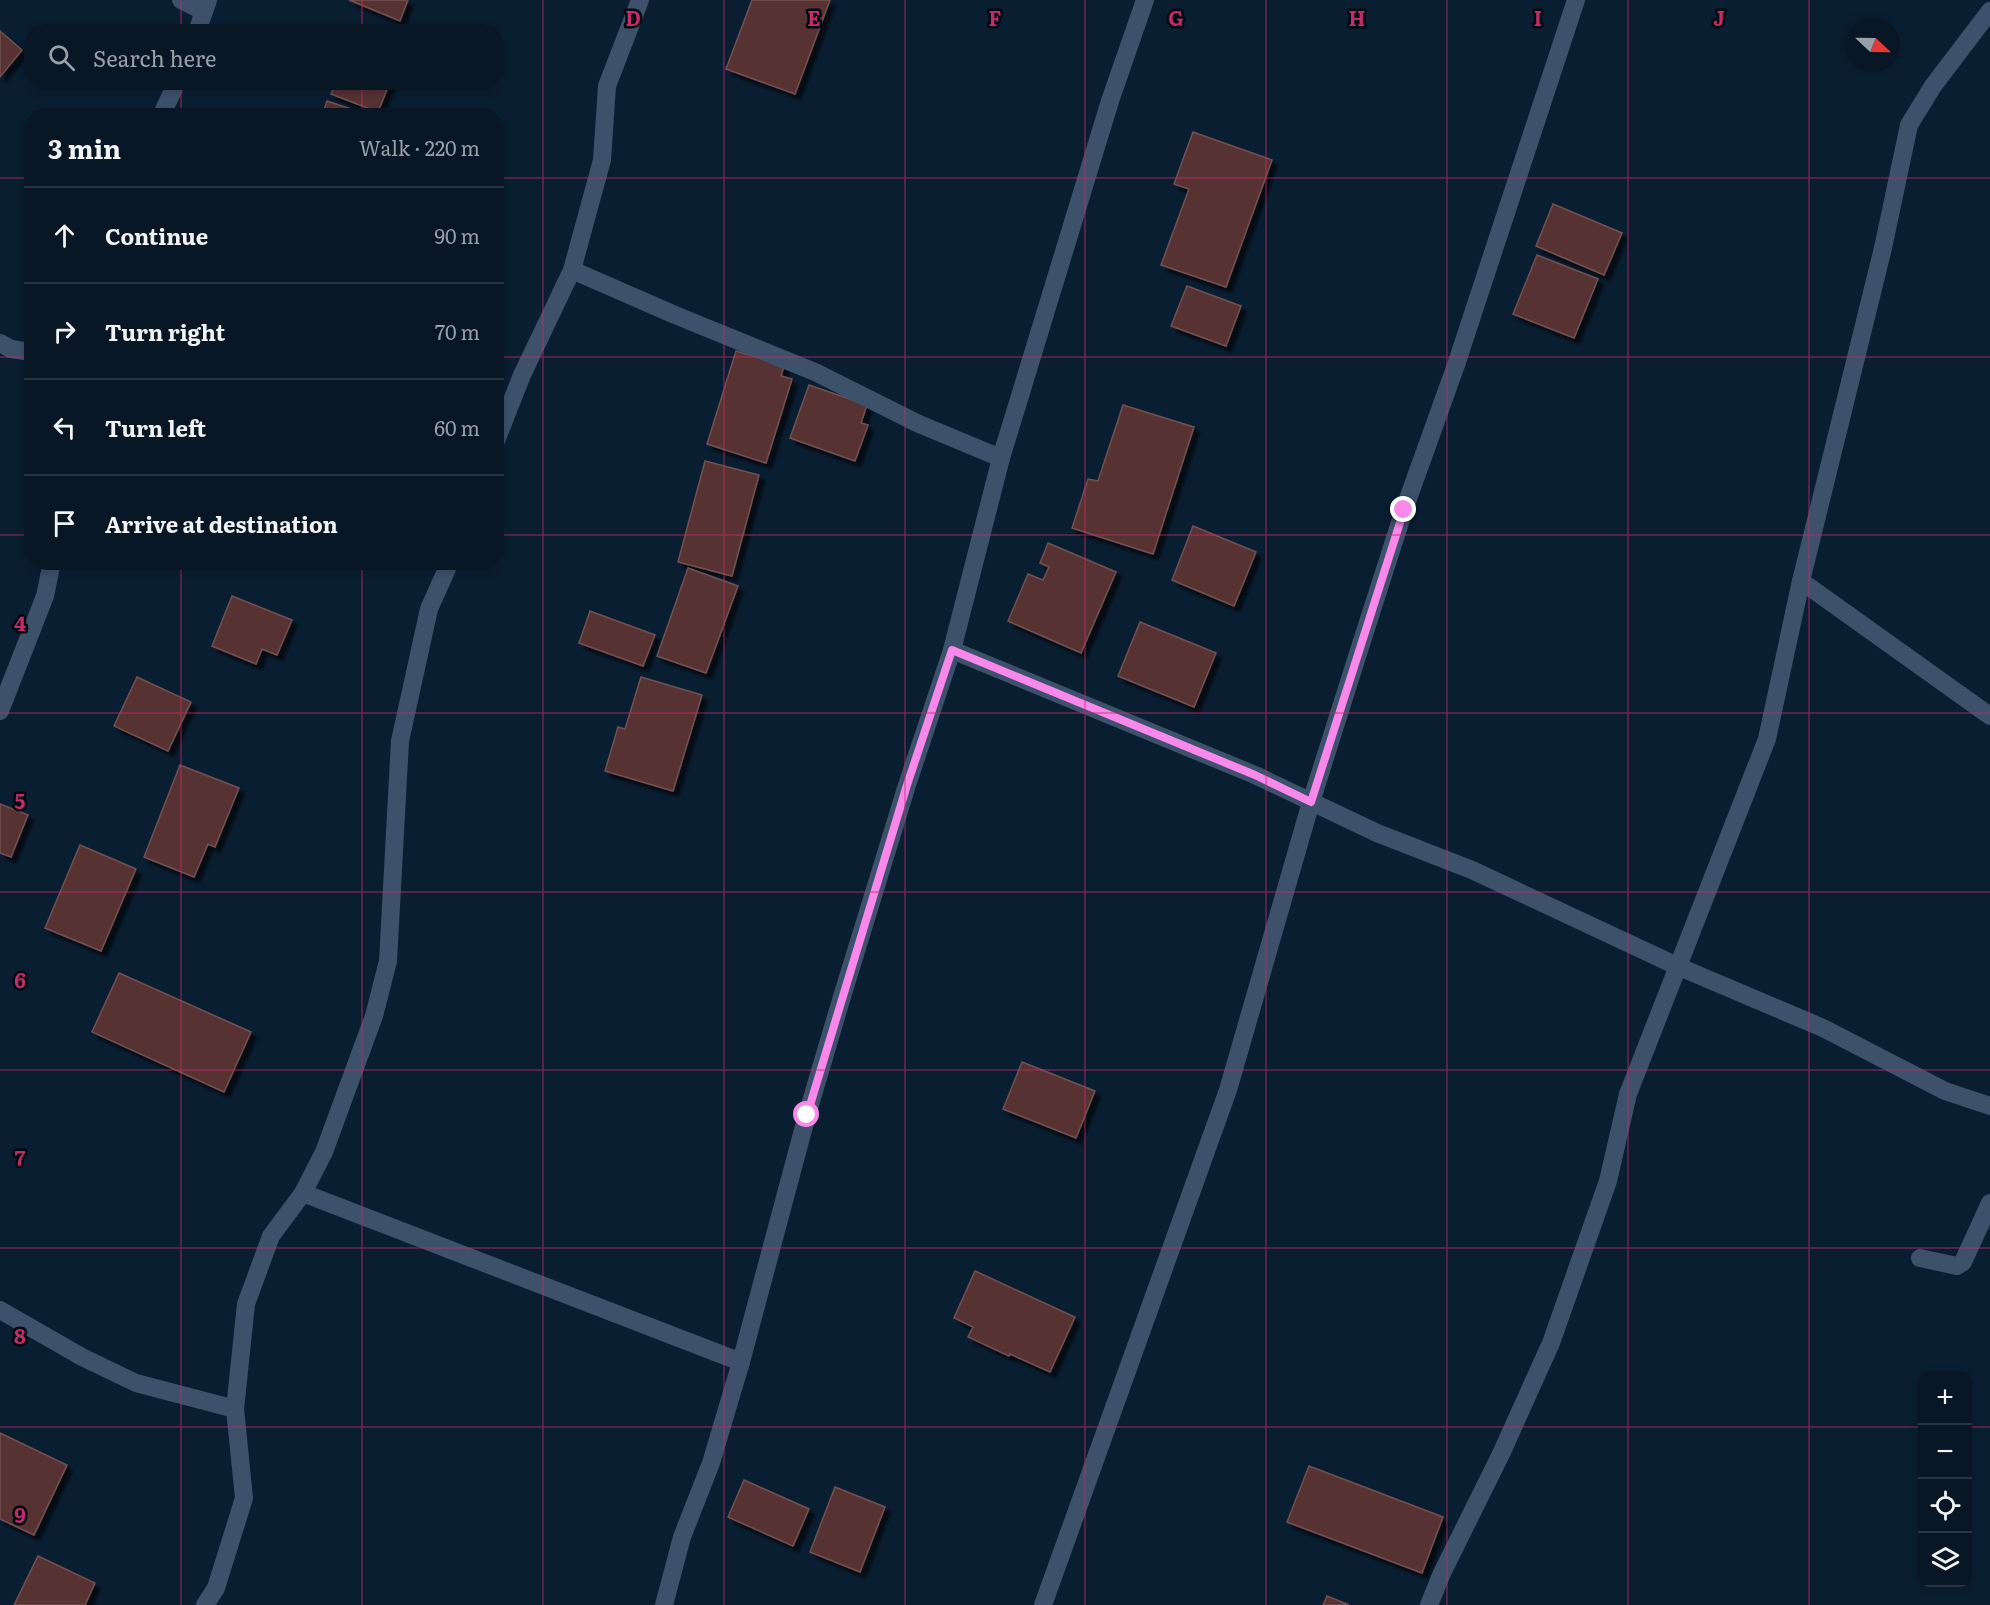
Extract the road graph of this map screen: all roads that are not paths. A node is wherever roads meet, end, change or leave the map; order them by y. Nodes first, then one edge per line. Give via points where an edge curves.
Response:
1 (181, 0) edge
2 (640, 0) edge
3 (1145, 0) edge
4 (1576, 0) edge
5 (205, 6) edge
6 (1990, 11) edge
7 (199, 24) edge
8 (173, 90) edge
9 (165, 108) edge
10 (572, 270) junction
11 (0, 343) edge
12 (24, 351) edge
13 (504, 421) edge
14 (1001, 458) junction
15 (50, 570) edge
16 (446, 570) edge
17 (1801, 581) junction
18 (952, 650) junction
19 (0, 711) edge
20 (1990, 716) edge
21 (1311, 802) junction
22 (1677, 966) junction
23 (1990, 1106) edge
24 (303, 1193) junction
25 (1990, 1203) edge
26 (1920, 1258) dead end
27 (0, 1310) edge
28 (741, 1362) junction
29 (235, 1409) junction
30 (205, 1605) edge
31 (664, 1605) edge
32 (1043, 1605) edge
33 (1429, 1605) edge

1 - 5 street
2 - 10 street via 607,86 602,160
3 - 14 street via 1110,101
4 - 21 street via 1404,510
5 - 7 street
6 - 17 street via 1933,86 1909,125 1883,248
8 - 9 street
10 - 13 street
10 - 14 street via 815,372 919,424
11 - 12 street
14 - 18 street
15 - 19 street via 45,596
16 - 24 street via 429,609 400,741 388,961 374,1016 324,1152
17 - 20 street
17 - 22 street via 1767,739
18 - 21 street via 1245,770
18 - 28 street via 813,1094
21 - 22 street via 1472,870
21 - 32 street via 1228,1090
22 - 23 street via 1823,1028 1945,1091
22 - 33 street via 1628,1094 1608,1181 1551,1343
24 - 28 street
24 - 29 street via 271,1236 246,1304
25 - 26 street via 1963,1262 1957,1266
27 - 29 street via 136,1383
28 - 31 street via 711,1463 682,1537
29 - 30 street via 244,1498 216,1588

